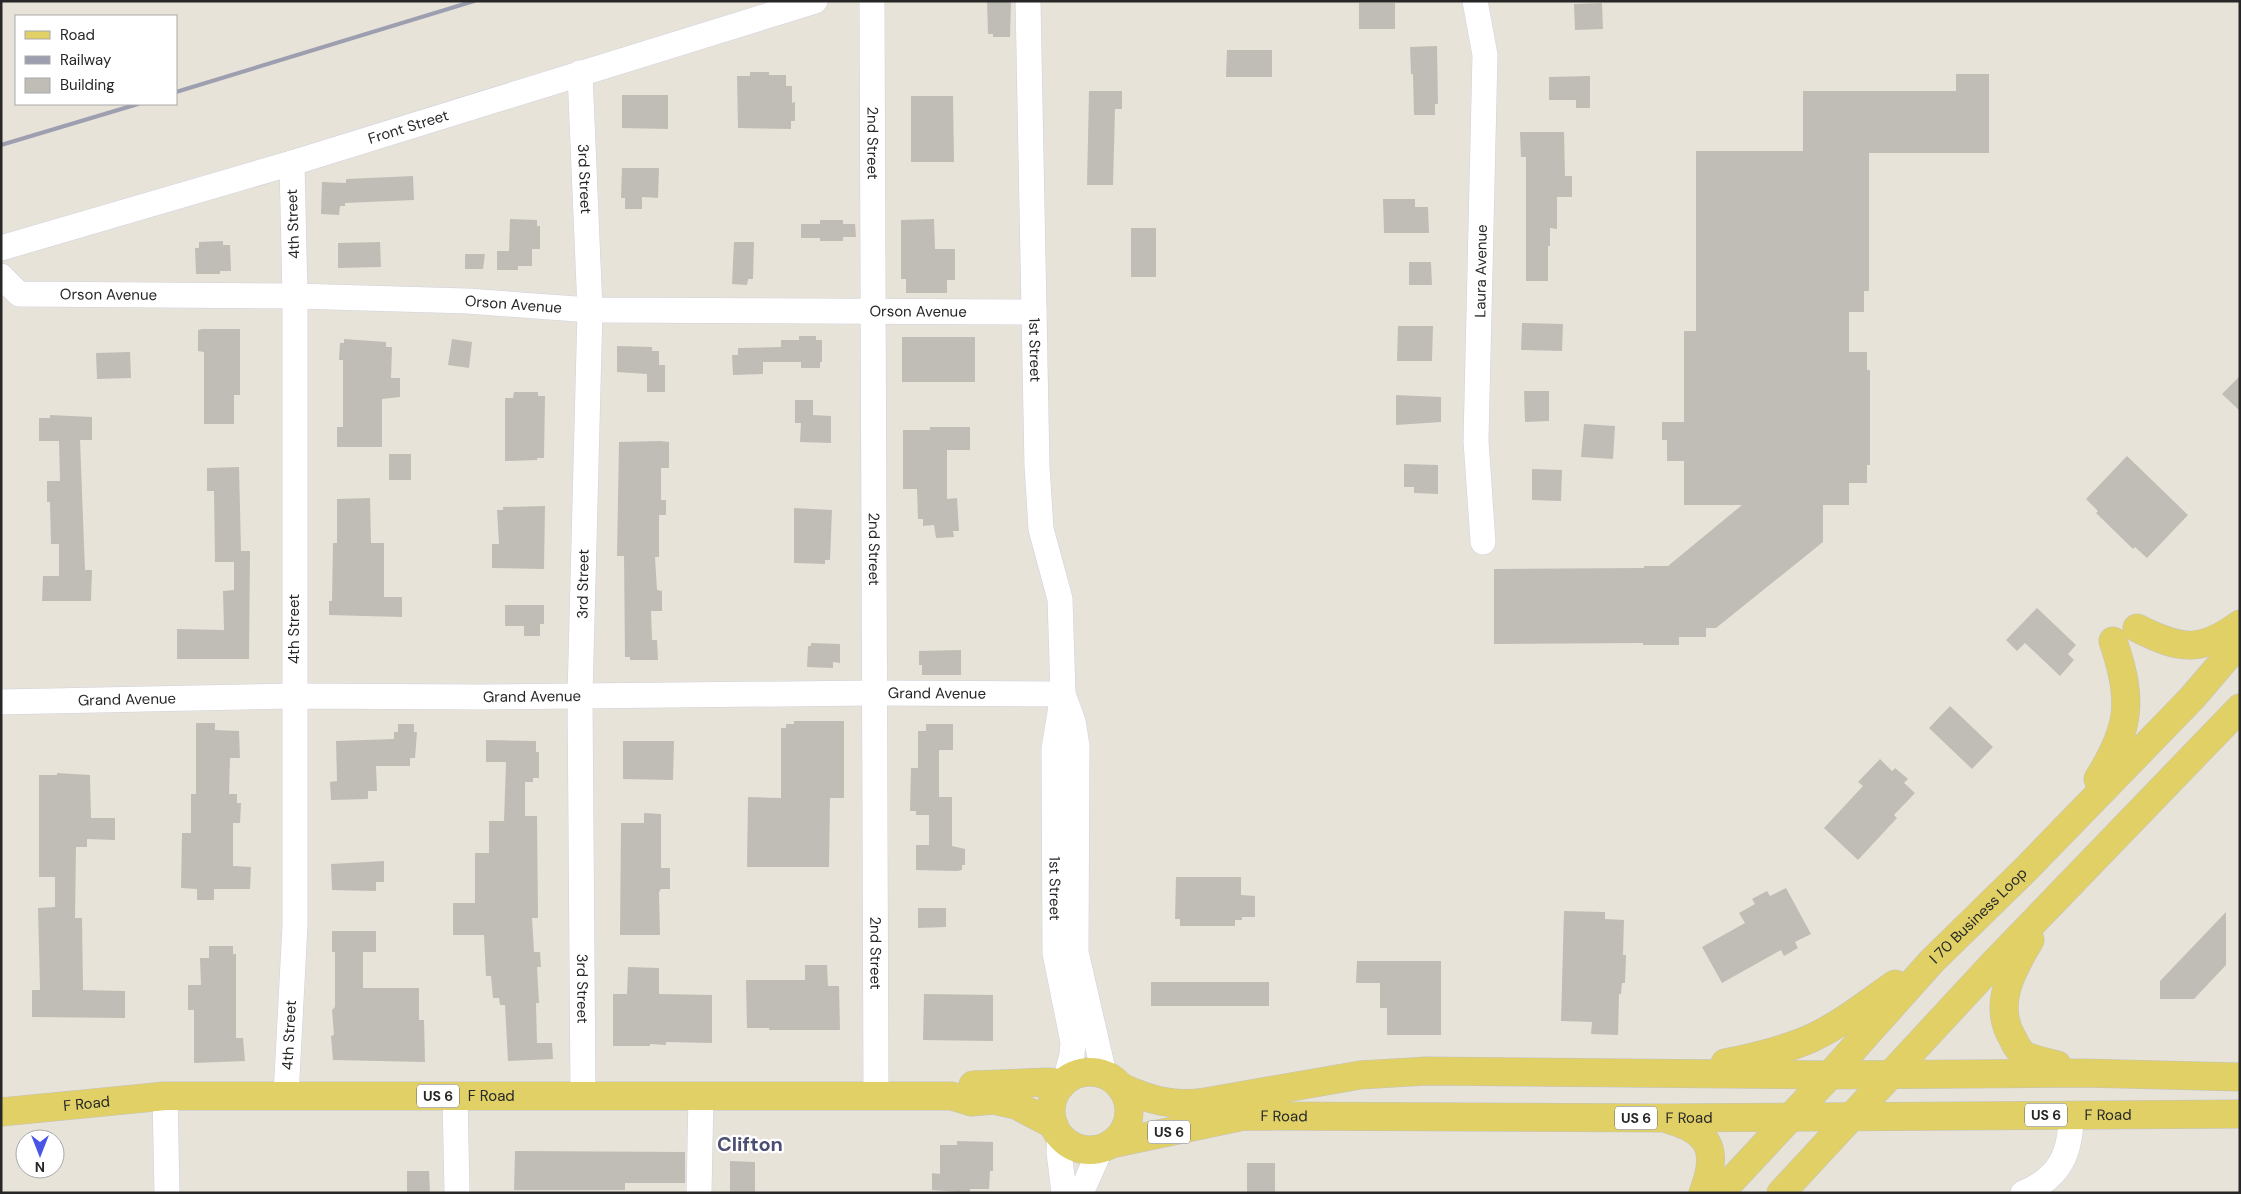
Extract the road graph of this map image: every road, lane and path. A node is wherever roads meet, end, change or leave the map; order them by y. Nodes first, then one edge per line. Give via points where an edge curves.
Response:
1 (815, 1) edge
2 (872, 1) edge
3 (1028, 1) edge
4 (1475, 1) edge
5 (580, 73) junction
6 (292, 163) junction
7 (1, 248) edge
8 (1, 276) edge
9 (295, 296) junction
10 (590, 310) junction
11 (872, 311) junction
12 (1034, 312) junction
13 (1482, 542) dead end
14 (2240, 624) edge
15 (2137, 628) dead end
16 (2113, 641) dead end
17 (2240, 642) edge
18 (874, 693) junction
19 (1063, 694) junction
20 (294, 696) junction
21 (580, 696) junction
22 (1, 702) edge
23 (2240, 708) edge
24 (2067, 827) junction
25 (2072, 882) junction
26 (1932, 961) junction
27 (1670, 1073) junction
28 (2083, 1073) junction
29 (1890, 1074) junction
30 (1830, 1075) junction
31 (2240, 1077) edge
32 (1113, 1081) junction
33 (1064, 1082) junction
34 (165, 1096) junction
35 (286, 1096) junction
36 (455, 1096) junction
37 (583, 1096) junction
38 (701, 1096) junction
39 (876, 1096) junction
40 (952, 1096) junction
41 (1, 1112) edge
42 (2240, 1114) edge
43 (2071, 1115) junction
44 (1792, 1117) junction
45 (1852, 1117) junction
46 (1664, 1118) junction
47 (1057, 1130) junction
48 (1106, 1146) junction
49 (167, 1193) edge
50 (457, 1193) edge
51 (699, 1193) edge
52 (1064, 1193) edge
53 (1081, 1193) edge
54 (1703, 1193) edge
55 (1720, 1193) edge
56 (1781, 1193) edge
57 (2023, 1193) edge

1 - 5 street, Front Street
2 - 11 street, 2nd Street
3 - 12 street, 1st Street
4 - 13 street, Laura Avenue via 1484,55 1476,441
5 - 6 street, Front Street
5 - 10 street, 3rd Street
6 - 7 street, Front Street
6 - 9 street, 4th Street
8 - 9 street, Orson Avenue via 19,294
9 - 10 street, Orson Avenue
9 - 20 street, 4th Street
10 - 11 street, Orson Avenue
10 - 21 street, 3rd Street
11 - 12 street, Orson Avenue
11 - 18 street, 2nd Street
12 - 19 street, 1st Street via 1039,515 1043,543 1060,599
14 - 15 main road via 2211,642 2197,646 2174,644
16 - 24 main road via 2126,694 2124,725 2118,744
17 - 24 main road, I 70 Business Loop via 2192,698
18 - 19 street, Grand Avenue
18 - 21 street, Grand Avenue
18 - 39 street, 2nd Street
19 - 32 street, 1st Street via 1073,721 1077,746 1076,952
19 - 33 street, 1st Street via 1054,748 1054,914 1055,953 1073,1042
20 - 21 street, Grand Avenue
20 - 22 street, Grand Avenue
20 - 35 street, 4th Street via 295,925
21 - 37 street, 3rd Street
23 - 25 main road
24 - 26 main road, I 70 Business Loop
25 - 28 main road via 2016,964 2004,996 2003,1013 2006,1028 2023,1054
25 - 29 main road
26 - 27 main road, US 6 via 1813,1037 1759,1056
26 - 30 main road, I 70 Business Loop
27 - 30 main road, F Road / US 6
27 - 32 main road, F Road / US 6 via 1428,1072 1360,1075 1179,1105 1151,1100
28 - 29 main road, F Road / US 6
28 - 31 main road, F Road / US 6
29 - 30 main road, F Road / US 6
29 - 45 main road
30 - 44 main road, I 70 Business Loop
32 - 33 main road, US 6 via 1093,1072 1082,1073
32 - 48 main road, US 6 via 1127,1096 1129,1118 1119,1137
33 - 40 main road, F Road / US 6 via 972,1086
33 - 47 main road via 1052,1102
34 - 35 main road, F Road / US 6
34 - 41 main road, F Road / US 6
34 - 49 street
35 - 36 main road, F Road / US 6
36 - 37 main road, F Road / US 6
36 - 50 street
37 - 38 main road, F Road / US 6
38 - 39 main road, F Road / US 6
38 - 51 street
39 - 40 main road, F Road / US 6
40 - 47 main road, F Road / US 6 via 971,1102 994,1100 1016,1105
42 - 43 main road, F Road / US 6
43 - 45 main road, F Road / US 6
43 - 57 street via 2071,1136 2064,1158 2048,1177
44 - 45 main road, F Road / US 6
44 - 46 main road, F Road / US 6
44 - 55 main road, I 70 Business Loop
45 - 56 main road
46 - 48 main road, F Road / US 6 via 1244,1116
46 - 54 main road via 1683,1123 1698,1133 1709,1147 1712,1160
47 - 48 main road, US 6 via 1068,1143 1078,1148
47 - 52 street
48 - 53 street

